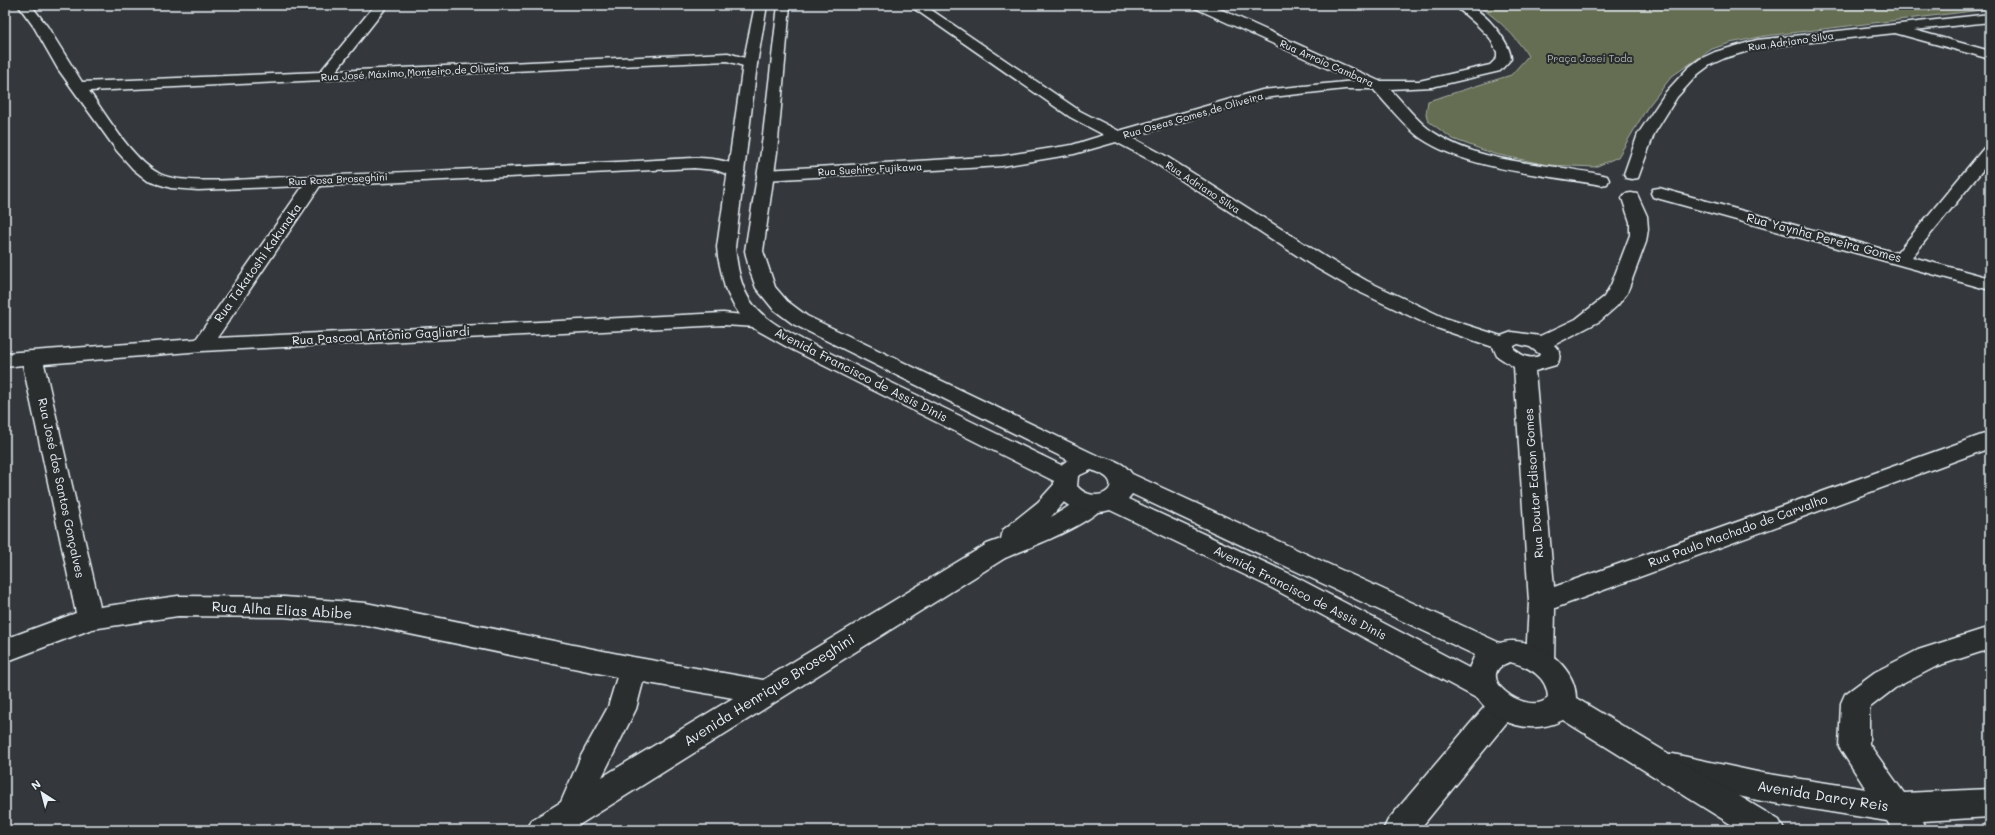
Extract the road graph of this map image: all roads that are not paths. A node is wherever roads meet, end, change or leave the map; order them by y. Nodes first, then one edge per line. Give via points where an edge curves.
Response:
1 (24, 5) edge
2 (382, 5) edge
3 (761, 5) edge
4 (784, 5) edge
5 (915, 5) edge
6 (1200, 5) edge
7 (1460, 5) edge
8 (1989, 18) edge
9 (1891, 28) junction
10 (1990, 54) edge
11 (750, 64) junction
12 (323, 77) junction
13 (1377, 85) junction
14 (80, 86) junction
15 (1118, 136) junction
16 (1990, 151) edge
17 (975, 163) joint
18 (737, 173) junction
19 (1632, 174) junction
20 (765, 175) junction
21 (315, 181) junction
22 (1614, 191) junction
23 (1658, 193) junction
24 (1902, 259) junction
25 (1990, 284) edge
26 (757, 321) junction
27 (1503, 343) junction
28 (1541, 343) junction
29 (202, 345) junction
30 (32, 358) junction
31 (5, 360) edge
32 (1524, 364) junction
33 (1990, 440) edge
34 (1091, 462) junction
35 (1065, 482) junction
36 (1110, 495) junction
37 (996, 551) junction
38 (1542, 602) junction
39 (90, 619) junction
40 (1990, 638) edge
41 (5, 651) edge
42 (1496, 653) junction
43 (1540, 661) junction
44 (633, 668) junction
45 (766, 692) junction
46 (1494, 698) junction
47 (1561, 704) junction
48 (1659, 765) junction
49 (1990, 803) edge
50 (572, 812) junction
51 (1903, 819) edge
52 (543, 830) edge
53 (1399, 830) edge
54 (1768, 830) edge

1 - 14 street, Rua Rosa Broseghini via 40,26 65,69
2 - 12 street
3 - 11 street, Avenida Francisco de Assis Dinis
4 - 20 street, Avenida Francisco de Assis Dinis
5 - 15 street, Rua Adriano Silva via 1075,114
6 - 13 street, Rua Arroio Cambara
7 - 13 street, Rua Oseas Gomes de Oliveira via 1483,23 1501,45 1505,54 1500,64 1488,70 1432,83
8 - 9 street, Rua Adriano Silva
9 - 10 street
9 - 19 street, Rua Adriano Silva via 1757,44 1720,54 1705,62 1671,95 1646,134
11 - 12 street, Rua José Máximo Monteiro de Oliveira via 728,58
11 - 18 street, Avenida Francisco de Assis Dinis
12 - 14 street, Rua José Máximo Monteiro de Oliveira
13 - 15 street, Rua Oseas Gomes de Oliveira via 1345,85 1262,94
13 - 22 street, Rua Arroio Cambara via 1426,135 1443,146 1485,160
14 - 21 street, Rua Rosa Broseghini via 123,148 154,178 171,183 198,185
15 - 17 street, Rua Oseas Gomes de Oliveira via 1074,150
15 - 27 street, Rua Adriano Silva via 1158,158 1360,285 1438,322
16 - 24 street
17 - 20 street, Rua Suehiro Fujikawa
18 - 21 street, Rua Rosa Broseghini via 726,167 694,163
18 - 26 street, Avenida Francisco de Assis Dinis via 726,247 728,269 734,288
19 - 22 street via 1606,174
19 - 23 street via 1652,182 1657,186
20 - 34 street, Avenida Francisco de Assis Dinis via 754,251 766,288 780,305 800,320
21 - 29 street, Rua Takatoshi Kakunaka
22 - 23 street, Rua Arroio Cambara via 1649,199
22 - 28 street via 1639,215 1640,234 1616,294 1600,311 1577,326
23 - 24 street, Rua Yaynha Pereira Gomes
24 - 25 street, Rua Yaynha Pereira Gomes
26 - 29 street, Rua Pascoal Antônio Gagliardi via 723,319
26 - 35 street, Avenida Francisco de Assis Dinis via 796,344
27 - 28 street via 1512,338 1526,338
27 - 32 street via 1504,351 1512,359
28 - 32 street via 1550,352 1549,360 1539,365
29 - 30 street, Rua Pascoal Antônio Gagliardi
30 - 31 street, Rua Pascoal Antônio Gagliardi
30 - 39 street, Rua José dos Santos Gonçalves
32 - 38 street, Rua Doutor Edison Gomes
33 - 38 street, Rua Paulo Machado de Carvalho
34 - 35 street via 1070,469
34 - 36 street via 1105,464 1117,470
35 - 36 street via 1075,499
35 - 37 street, Avenida Henrique Broseghini via 1046,508
36 - 37 street, Avenida Henrique Broseghini via 1061,523
36 - 42 street, Avenida Francisco de Assis Dinis
36 - 46 street, Avenida Francisco de Assis Dinis via 1281,581
37 - 45 street, Avenida Henrique Broseghini
38 - 43 street
39 - 41 street, Rua Alha Elias Abibe
39 - 44 street, Rua Alha Elias Abibe via 178,606 284,607 366,614
40 - 51 street via 1928,658 1885,680 1855,703 1854,747
42 - 43 street via 1510,651 1526,654
42 - 46 street via 1484,661 1480,674
43 - 47 street via 1562,687
44 - 45 street, Rua Alha Elias Abibe
44 - 50 street via 622,709 592,766
45 - 50 street, Avenida Henrique Broseghini
46 - 47 street via 1526,717 1548,716
46 - 53 street
47 - 48 street, Avenida Darcy Reis
48 - 51 street, Avenida Darcy Reis
48 - 54 street, Avenida Darcy Reis
49 - 51 street, Avenida Darcy Reis
50 - 52 street, Avenida Henrique Broseghini

